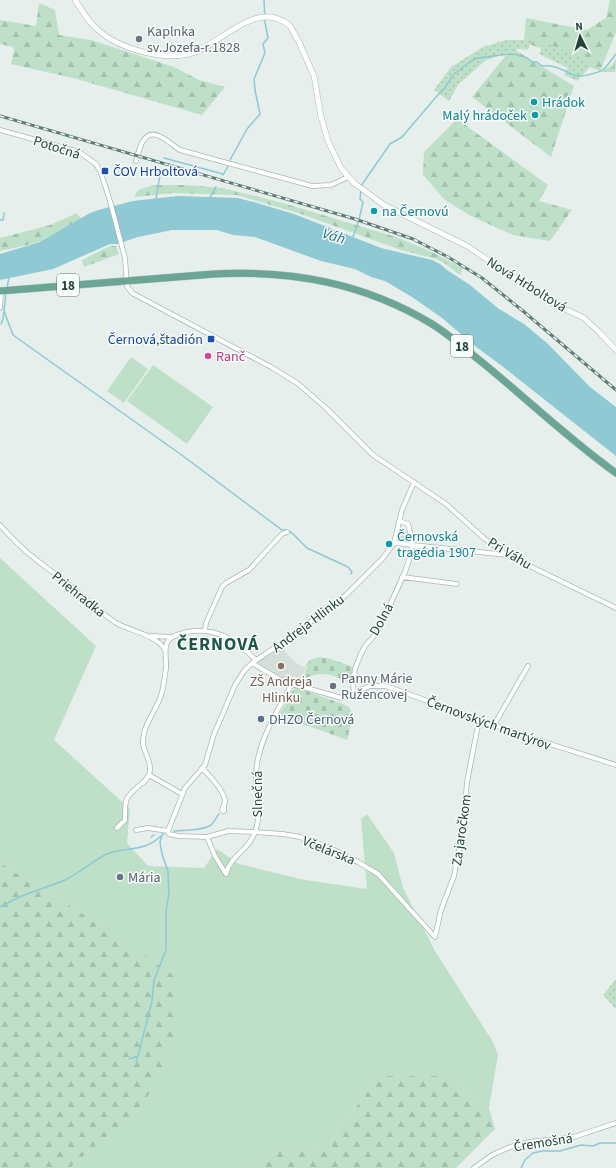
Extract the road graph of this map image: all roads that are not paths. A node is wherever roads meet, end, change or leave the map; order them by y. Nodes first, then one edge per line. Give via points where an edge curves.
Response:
1 (75, 0) edge
2 (0, 130) edge
3 (136, 161) dead end
4 (348, 177) junction
5 (126, 281) junction
6 (4, 291) edge
7 (0, 308) edge
8 (616, 350) edge
9 (616, 473) edge
10 (414, 482) junction
11 (399, 521) junction
12 (0, 525) edge
13 (286, 532) dead end
14 (397, 533) junction
15 (411, 536) junction
16 (394, 543) junction
17 (412, 545) junction
18 (507, 555) junction
19 (402, 577) junction
20 (457, 584) dead end
21 (616, 608) edge
22 (205, 630) junction
23 (143, 635) junction
24 (172, 637) junction
25 (166, 650) junction
26 (254, 662) junction
27 (528, 666) dead end
28 (292, 684) junction
29 (354, 693) junction
30 (479, 720) junction
31 (494, 725) junction
32 (616, 765) edge
33 (203, 766) junction
34 (149, 775) junction
35 (182, 794) junction
36 (224, 806) dead end
37 (116, 828) dead end
38 (136, 830) dead end
39 (169, 832) junction
40 (255, 832) junction
41 (207, 837) junction
42 (435, 937) joint
43 (616, 1123) edge
44 (474, 1168) edge

1 - 4 street, Nová Hrboltová via 92,25 106,37 148,53 169,56 185,55 200,50 253,13 265,11 278,14 290,26 310,67 328,141
2 - 5 street, Potočná via 79,152 96,164 110,201 125,258
3 - 4 street via 142,142 154,134 180,150 312,186 331,185
4 - 8 street, Nová Hrboltová via 384,205 467,246 552,303 584,318
5 - 6 main road, 18
5 - 9 main road, 18 via 263,273 325,281 376,296 432,325 457,342
5 - 10 street, Pri Váhu via 132,293 297,383 373,455
6 - 7 street
10 - 11 street, Andreja Hlinku
10 - 18 street, Pri Váhu via 446,504
11 - 14 street, Andreja Hlinku
11 - 15 street via 408,524
12 - 23 street, Priehradka via 32,557 111,620
13 - 22 street via 249,570 222,587
14 - 15 street
14 - 16 street, Andreja Hlinku
15 - 17 street
16 - 17 street
16 - 26 street, Andreja Hlinku via 346,595
17 - 18 street
17 - 19 street, Dolná
18 - 21 street, Pri Váhu
19 - 20 street
19 - 29 street, Dolná via 385,616 360,656 355,669
22 - 24 street via 195,630
22 - 26 street, Černovských martýrov via 231,639 247,651
23 - 24 street
23 - 25 street, Priehradka via 162,644
24 - 25 street
25 - 34 street via 162,692 145,730 143,742
26 - 28 street, Černovských martýrov via 279,679
26 - 33 street, Andreja Hlinku via 235,685
27 - 31 street
28 - 29 street, Černovských martýrov via 342,698
28 - 40 street, Slnečná via 268,729 258,761 256,775 260,802
29 - 30 street, Černovských martýrov via 370,686 386,686
30 - 31 street, Černovských martýrov
30 - 42 street, Za jaročkom via 467,782 454,876 441,910
31 - 32 street, Černovských martýrov
33 - 35 street
33 - 36 street via 223,794
34 - 35 street
34 - 37 street via 126,798 125,820
35 - 39 street
38 - 39 street, Včelárska via 148,828
39 - 41 street, Včelárska via 178,836
40 - 41 street, Včelárska via 228,831
40 - 41 street, Slnečná via 250,842 228,865 226,874
40 - 42 street, Včelárska via 300,838 326,846 358,862 378,874
43 - 44 street, Čremošná via 574,1137 529,1142 510,1147 492,1155

